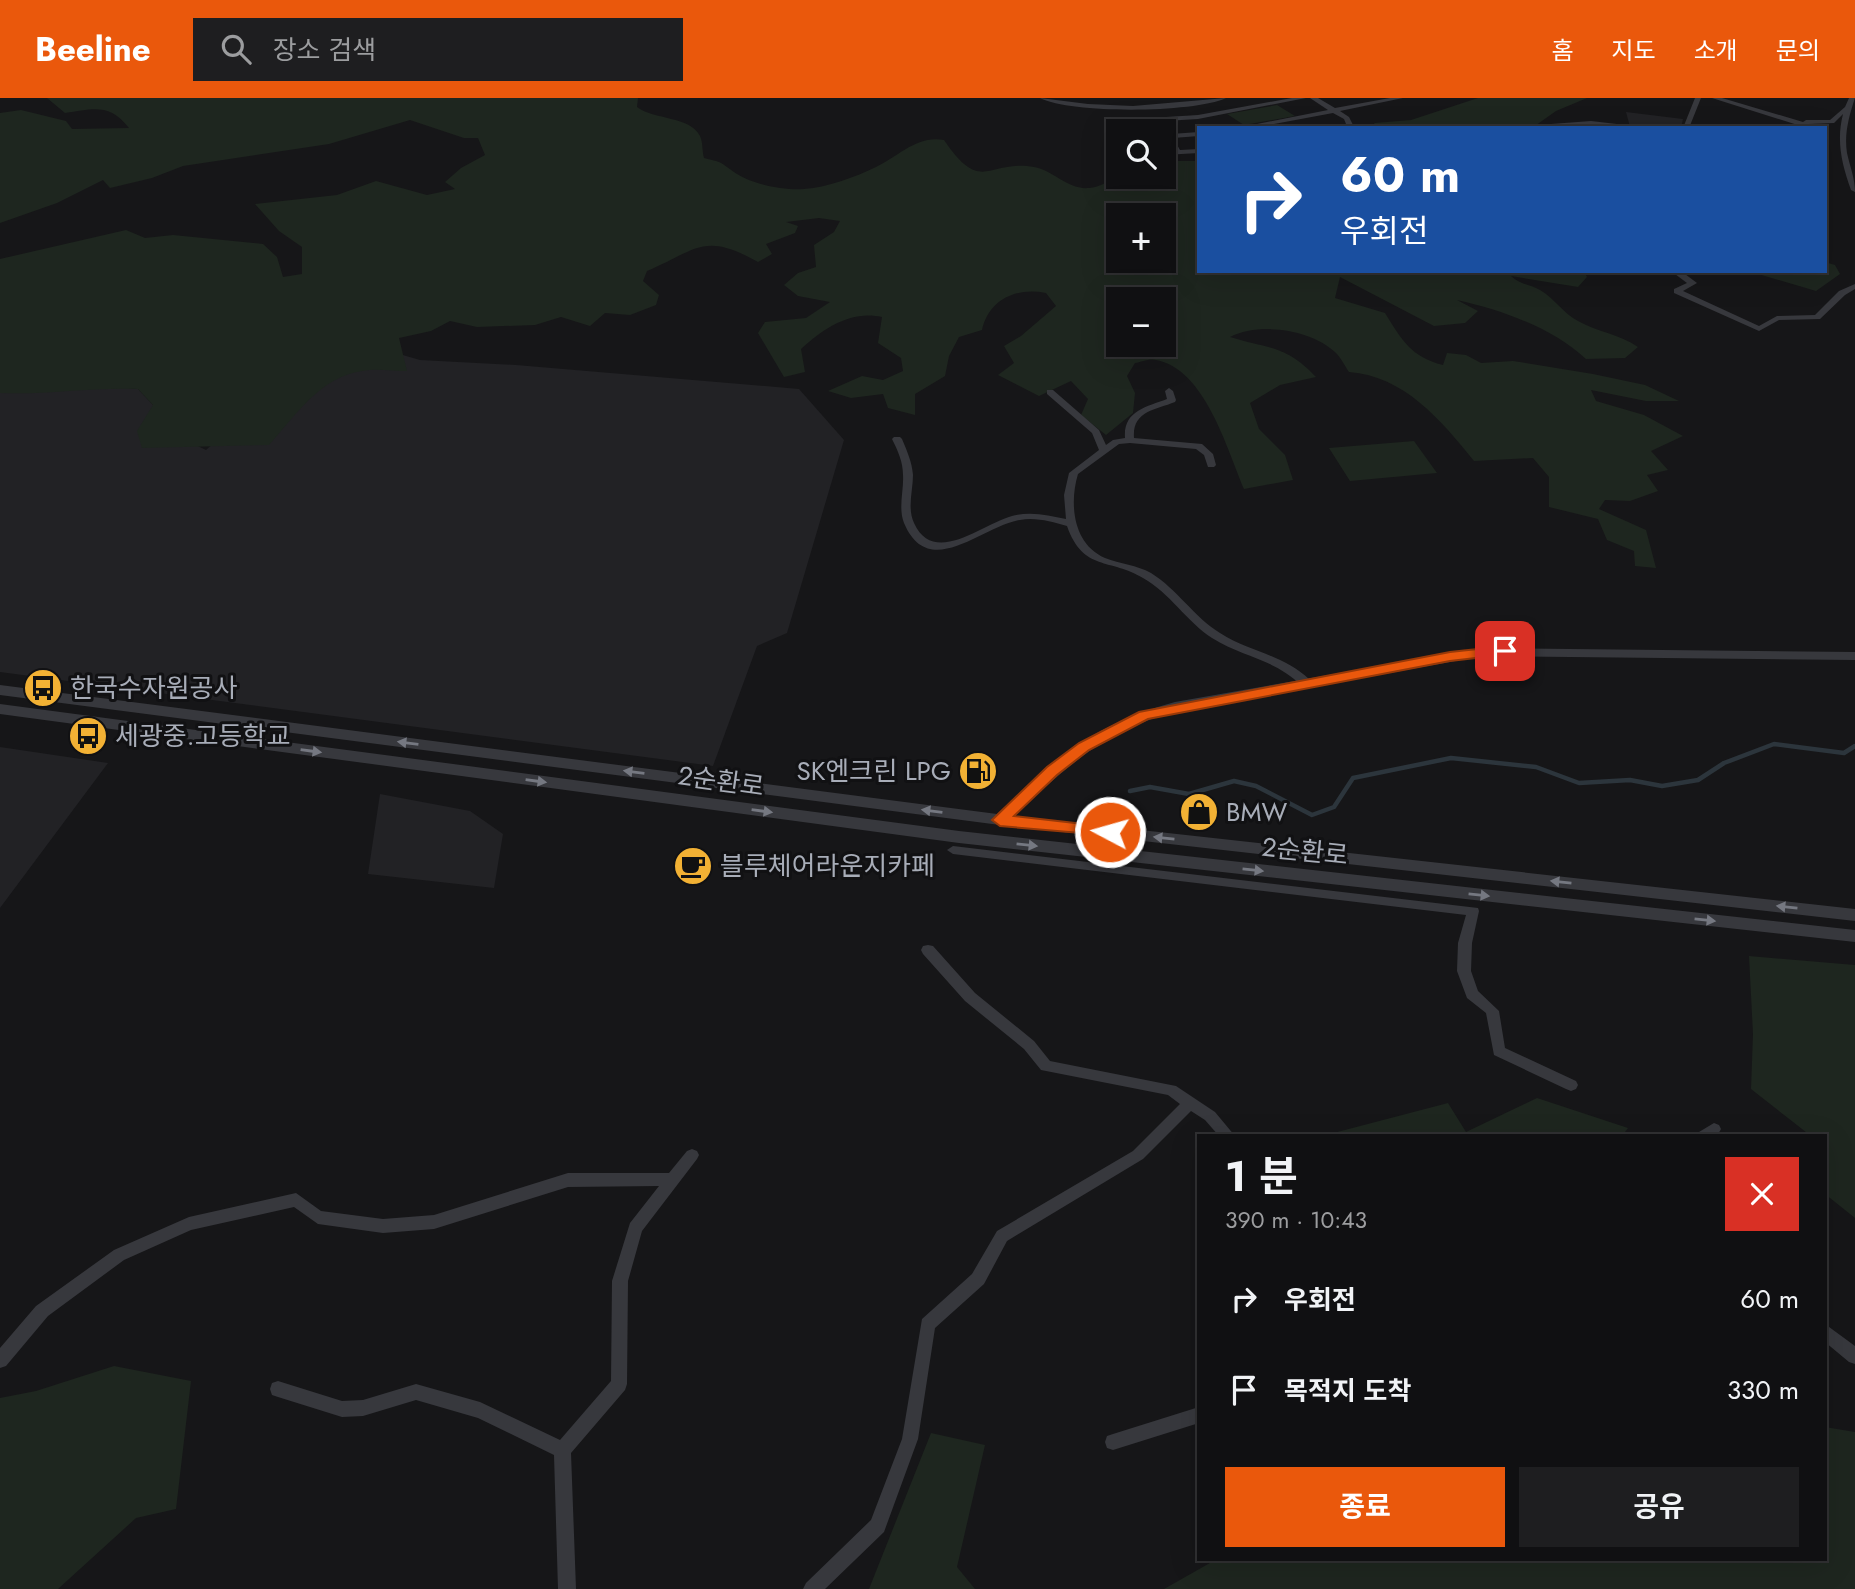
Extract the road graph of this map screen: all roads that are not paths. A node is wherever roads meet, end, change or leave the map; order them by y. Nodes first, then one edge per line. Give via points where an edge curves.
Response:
1 (1043, 98) edge
2 (1223, 98) edge
3 (1303, 98) edge
4 (1312, 98) edge
5 (1401, 98) edge
6 (1698, 98) edge
7 (1715, 98) edge
8 (1208, 99) edge
9 (1850, 101) edge
10 (1132, 108) junction
11 (1334, 110) junction
12 (1777, 116) junction
13 (1134, 119) edge
14 (1168, 119) edge
15 (1250, 126) edge
16 (1346, 126) edge
17 (1551, 126) dead end
18 (1614, 126) edge
19 (1687, 126) edge
20 (1809, 126) edge
21 (1832, 132) edge
22 (1197, 134) edge
23 (1176, 136) edge
24 (1176, 149) edge
25 (1197, 151) edge
26 (1178, 153) joint
27 (1855, 190) edge
28 (1678, 273) edge
29 (1855, 286) edge
30 (1169, 391) dead end
31 (1050, 392) dead end
32 (897, 439) dead end
33 (1130, 440) junction
34 (1103, 450) junction
35 (1211, 465) dead end
36 (1072, 524) junction
37 (1855, 656) edge
38 (1306, 683) junction
39 (0, 690) edge
40 (0, 709) edge
41 (1000, 820) junction
42 (953, 850) dead end
43 (1855, 915) edge
44 (1855, 936) edge
45 (928, 950) dead end
46 (1571, 1085) dead end
47 (1191, 1103) junction
48 (1226, 1134) edge
49 (692, 1155) dead end
50 (673, 1179) junction
51 (1827, 1334) edge
52 (1855, 1356) edge
53 (0, 1360) edge
54 (278, 1389) dead end
55 (1197, 1416) edge
56 (1113, 1442) dead end
57 (562, 1450) junction
58 (567, 1589) edge
59 (812, 1589) edge

1 - 10 street
2 - 8 street
3 - 14 street
4 - 11 street
5 - 11 street
6 - 19 street
7 - 12 street
8 - 10 street
9 - 12 street via 1832,122
9 - 21 street
10 - 13 street
11 - 15 street
11 - 16 street via 1351,122
12 - 20 street
17 - 18 street
21 - 27 street
22 - 23 street
24 - 26 street
25 - 26 street
28 - 29 street via 1693,283 1677,291 1759,329 1777,318 1817,317
30 - 33 street via 1172,400 1147,408 1130,421
31 - 34 street via 1096,432
32 - 36 street via 908,471 906,513 910,526 929,548 958,542 1015,518
33 - 34 street
33 - 35 street via 1199,446
34 - 36 street via 1074,473 1068,486
36 - 38 street via 1094,556 1147,575 1206,628 1283,662
37 - 38 street via 1505,651
38 - 41 street via 1175,707 1129,721 1052,771
41 -> 39 street, 2순환로
40 -> 44 street, 2순환로 via 959,837
43 -> 41 street, 2순환로
42 - 46 street via 1473,911 1464,971 1472,994 1492,1011 1499,1051
45 - 47 street via 970,997 1029,1045 1046,1066 1171,1090
47 - 48 street
47 - 59 street via 1138,1155 1002,1236 978,1279 928,1324 910,1439 878,1526
49 - 50 street
50 - 53 street via 568,1180 434,1223 383,1226 318,1217 296,1200 189,1224 120,1255 42,1311
50 - 57 street via 635,1228 620,1281 619,1384
51 - 52 street
54 - 57 street via 342,1409 363,1408 416,1392 480,1410
55 - 56 street
57 - 58 street

